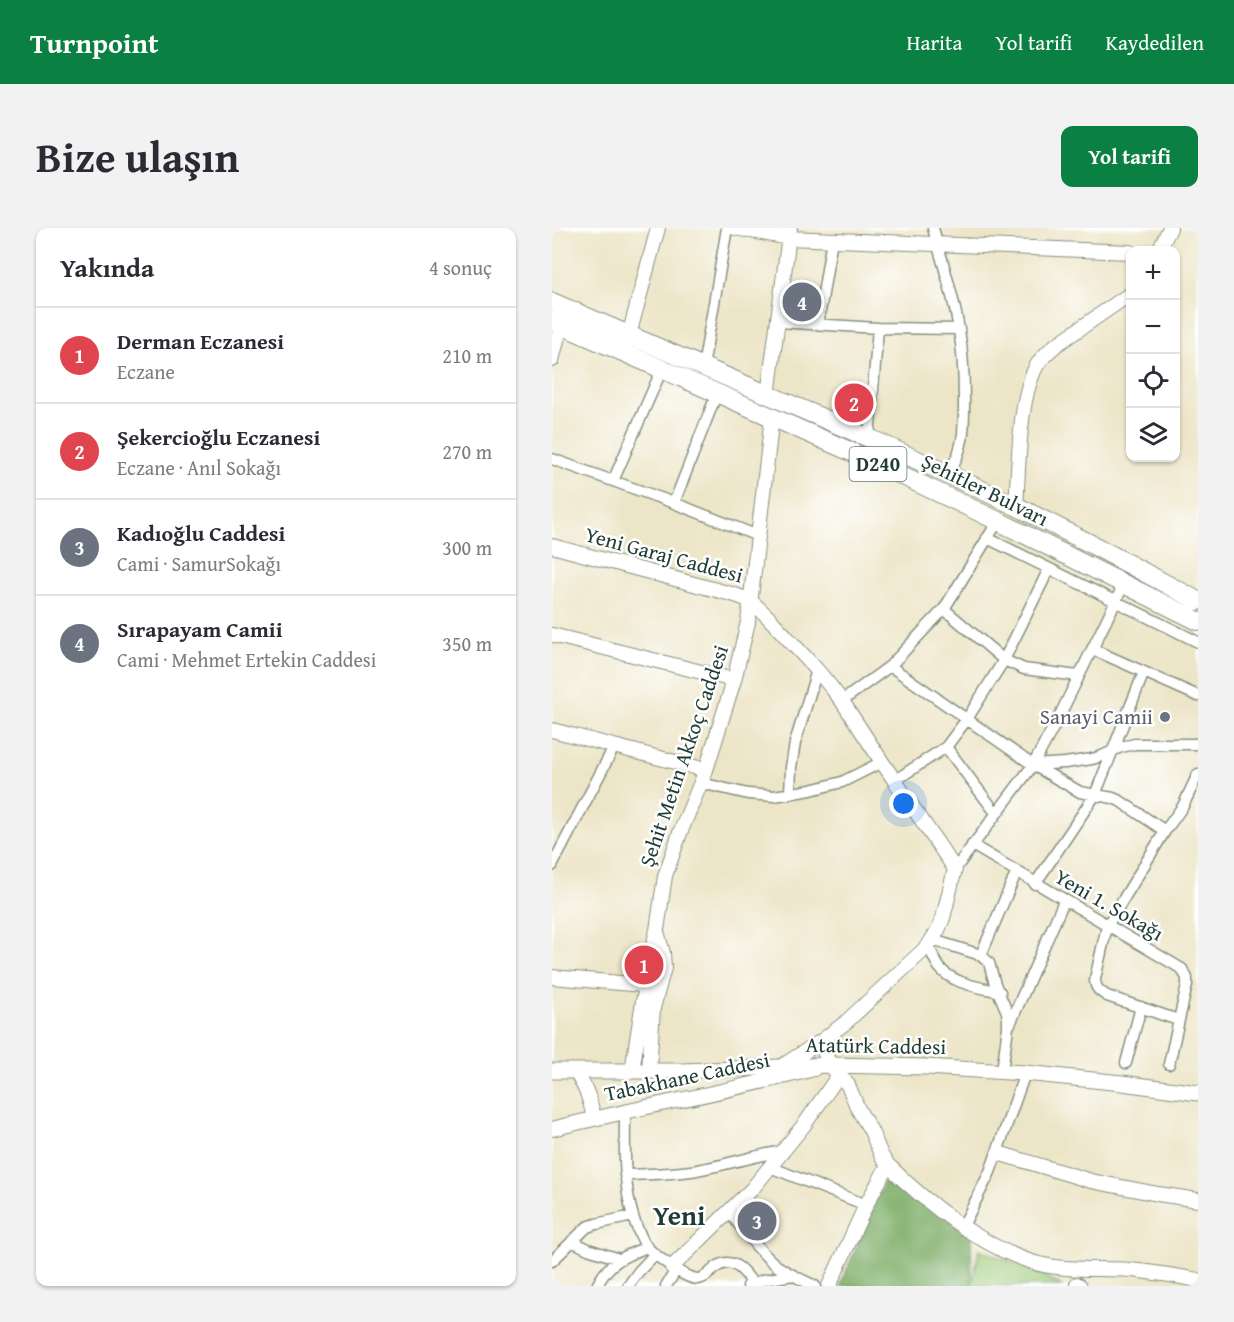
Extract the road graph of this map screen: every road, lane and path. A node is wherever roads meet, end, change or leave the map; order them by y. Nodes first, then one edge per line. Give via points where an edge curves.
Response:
1 (658, 228) edge
2 (727, 228) edge
3 (735, 228) edge
4 (933, 228) edge
5 (1170, 228) edge
6 (790, 233) edge
7 (832, 239) junction
8 (937, 244) junction
9 (1161, 246) edge
10 (1126, 252) edge
11 (1126, 297) edge
12 (552, 302) edge
13 (778, 322) junction
14 (556, 323) edge
15 (818, 324) junction
16 (878, 328) junction
17 (959, 329) junction
18 (629, 334) junction
19 (552, 360) edge
20 (703, 367) junction
21 (662, 369) junction
22 (717, 393) junction
23 (768, 395) junction
24 (772, 417) junction
25 (869, 438) junction
26 (552, 459) edge
27 (948, 474) junction
28 (613, 481) junction
29 (674, 503) junction
30 (1016, 506) junction
31 (998, 521) junction
32 (758, 536) junction
33 (987, 538) junction
34 (552, 546) edge
35 (1049, 569) junction
36 (1124, 584) junction
37 (1198, 601) edge
38 (751, 602) junction
39 (1115, 602) junction
40 (944, 609) junction
41 (1198, 621) edge
42 (552, 635) edge
43 (1198, 642) edge
44 (1092, 649) junction
45 (1004, 660) junction
46 (890, 666) junction
47 (817, 670) junction
48 (1144, 672) junction
49 (1078, 676) junction
50 (734, 681) junction
51 (1198, 696) edge
52 (842, 701) junction
53 (967, 719) junction
54 (552, 730) edge
55 (1198, 744) edge
56 (614, 747) junction
57 (946, 747) junction
58 (1113, 751) junction
59 (882, 762) junction
60 (1033, 765) junction
61 (1198, 774) edge
62 (703, 777) junction
63 (894, 781) junction
64 (790, 794) junction
65 (1095, 795) junction
66 (996, 813) junction
67 (1165, 831) junction
68 (972, 845) junction
69 (552, 866) edge
70 (954, 869) junction
71 (1016, 873) junction
72 (1035, 884) junction
73 (1064, 901) junction
74 (1107, 926) junction
75 (931, 943) junction
76 (981, 955) junction
77 (552, 977) edge
78 (653, 986) junction
79 (1000, 992) junction
80 (1141, 1007) junction
81 (1178, 1020) junction
82 (1008, 1027) junction
83 (820, 1042) junction
84 (1126, 1063) dead end
85 (1169, 1064) dead end
86 (782, 1066) junction
87 (722, 1069) junction
88 (835, 1070) junction
89 (552, 1071) edge
90 (575, 1071) junction
91 (632, 1071) junction
92 (649, 1071) junction
93 (1002, 1071) junction
94 (1025, 1073) junction
95 (722, 1090) junction
96 (1198, 1093) edge
97 (625, 1112) junction
98 (594, 1119) junction
99 (552, 1129) edge
100 (784, 1150) junction
101 (998, 1153) junction
102 (888, 1165) junction
103 (770, 1167) junction
104 (626, 1174) junction
105 (1198, 1200) edge
106 (866, 1205) junction
107 (729, 1212) junction
108 (633, 1216) junction
109 (963, 1226) junction
110 (572, 1241) junction
111 (651, 1250) junction
112 (619, 1259) junction
113 (552, 1261) edge
114 (674, 1268) junction
115 (1063, 1268) junction
116 (793, 1275) junction
117 (1198, 1281) edge
118 (750, 1285) edge
119 (1078, 1285) edge
120 (597, 1286) edge
121 (628, 1286) edge
122 (666, 1286) edge
123 (815, 1286) edge
124 (829, 1286) edge

1 - 18 street
2 - 20 street
3 - 6 street
4 - 8 street
5 - 9 street
6 - 7 street
6 - 13 street
7 - 8 street
7 - 15 street
8 - 10 street
8 - 17 street
11 - 30 street via 1056,345 1033,373 1022,416
12 - 18 main road, Şehitler Bulvarı / D240
13 - 15 street
13 - 23 street
14 - 19 street
14 - 21 main road, Şehitler Bulvarı / D240
15 - 16 street
16 - 17 street
16 - 25 street
17 - 27 street via 964,430 957,460
18 - 20 main road, Şehitler Bulvarı / D240
20 - 23 main road, Şehitler Bulvarı / D240
21 - 22 main road, Şehitler Bulvarı / D240
21 - 28 street
22 - 24 main road, Şehitler Bulvarı / D240
22 - 29 street
23 - 25 main road, Şehitler Bulvarı / D240
24 - 31 main road, Şehitler Bulvarı / D240
24 - 32 street, Şehit Metin Akkoç Caddesi
25 - 27 main road, Şehitler Bulvarı / D240
26 - 28 street
27 - 30 main road, Şehitler Bulvarı / D240
28 - 29 street
29 - 32 street
30 - 37 main road, Şehitler Bulvarı / D240
31 - 33 street
31 - 36 main road, Şehitler Bulvarı / D240
32 - 38 street, Şehit Metin Akkoç Caddesi
33 - 35 street
33 - 40 street
34 - 38 street, Yeni Garaj Caddesi
35 - 39 street
35 - 45 street
36 - 39 street
36 - 41 main road, Şehitler Bulvarı / D240
38 - 47 street, Yeni Garaj Caddesi
38 - 50 street, Şehit Metin Akkoç Caddesi
39 - 43 street
39 - 44 street
40 - 45 street
40 - 46 street
42 - 50 street
44 - 48 street
44 - 49 street
45 - 49 street via 1024,669
45 - 53 street
46 - 52 street
46 - 53 street
47 - 52 street, Yeni Garaj Caddesi
47 - 64 street via 794,749
48 - 51 street
48 - 58 street
49 - 60 street
50 - 62 street, Şehit Metin Akkoç Caddesi
52 - 59 street, Yeni Garaj Caddesi
53 - 57 street
53 - 60 street
54 - 56 street
55 - 58 street via 1135,744
56 - 62 street
56 - 69 street
57 - 63 street
57 - 66 street
58 - 60 street via 1080,761
58 - 65 street
59 - 63 street, Yeni Garaj Caddesi
59 - 64 street via 842,782
60 - 65 street via 1080,792
60 - 66 street
61 - 67 street via 1184,806
62 - 64 street via 761,796
62 - 78 street, Şehit Metin Akkoç Caddesi via 665,876 650,973
63 - 70 street, Yeni Garaj Caddesi
65 - 67 street via 1120,801
65 - 72 street
66 - 68 street
67 - 74 street
68 - 70 street
68 - 71 street, Yeni 1. Sokağı
70 - 75 street via 943,918
71 - 72 street, Yeni 1. Sokağı
71 - 76 street
72 - 73 street, Yeni 1. Sokağı
73 - 74 street, Yeni 1. Sokağı
73 - 82 street
74 - 80 street via 1095,986 1107,996
74 - 81 street, Yeni 1. Sokağı via 1182,969 1187,985
75 - 76 street
75 - 79 street via 945,973 964,983
75 - 83 street via 863,1008
76 - 79 street via 989,963
77 - 78 street
78 - 91 street, Şehit Metin Akkoç Caddesi via 640,1020
78 - 92 street, Şehit Metin Akkoç Caddesi
79 - 82 street
80 - 81 street
80 - 84 street
81 - 85 street, Yeni 1. Sokağı
82 - 93 street
83 - 86 street
83 - 88 street
86 - 87 main road, Atatürk Caddesi
86 - 88 main road, Atatürk Caddesi
87 - 92 main road, Atatürk Caddesi
87 - 95 street
88 - 93 main road, Atatürk Caddesi
88 - 95 street, Tabakhane Caddesi
88 - 100 street via 817,1107
88 - 102 street via 848,1085
89 - 90 main road, Atatürk Caddesi
90 - 91 main road, Atatürk Caddesi
90 - 98 street via 588,1092
91 - 92 main road, Atatürk Caddesi
93 - 94 main road, Atatürk Caddesi
94 - 96 main road, Atatürk Caddesi
94 - 101 street
95 - 97 street, Tabakhane Caddesi
97 - 98 street, Tabakhane Caddesi
97 - 104 street
98 - 99 street, Tabakhane Caddesi
100 - 103 street
100 - 104 street via 684,1172
101 - 105 street via 1091,1181
101 - 109 street
102 - 106 street
102 - 109 street
103 - 106 street
103 - 107 street
104 - 108 street
106 - 124 street
107 - 114 street
107 - 116 street via 775,1264
108 - 110 street via 591,1225
108 - 111 street
109 - 115 street via 1008,1252 1038,1264
110 - 112 street
110 - 113 street
111 - 112 street
111 - 114 street
111 - 121 street
112 - 120 street
114 - 118 street via 690,1277 702,1278 719,1265 734,1264 742,1269
114 - 122 street
115 - 117 street via 1131,1270
115 - 119 street
116 - 118 street
116 - 123 street

